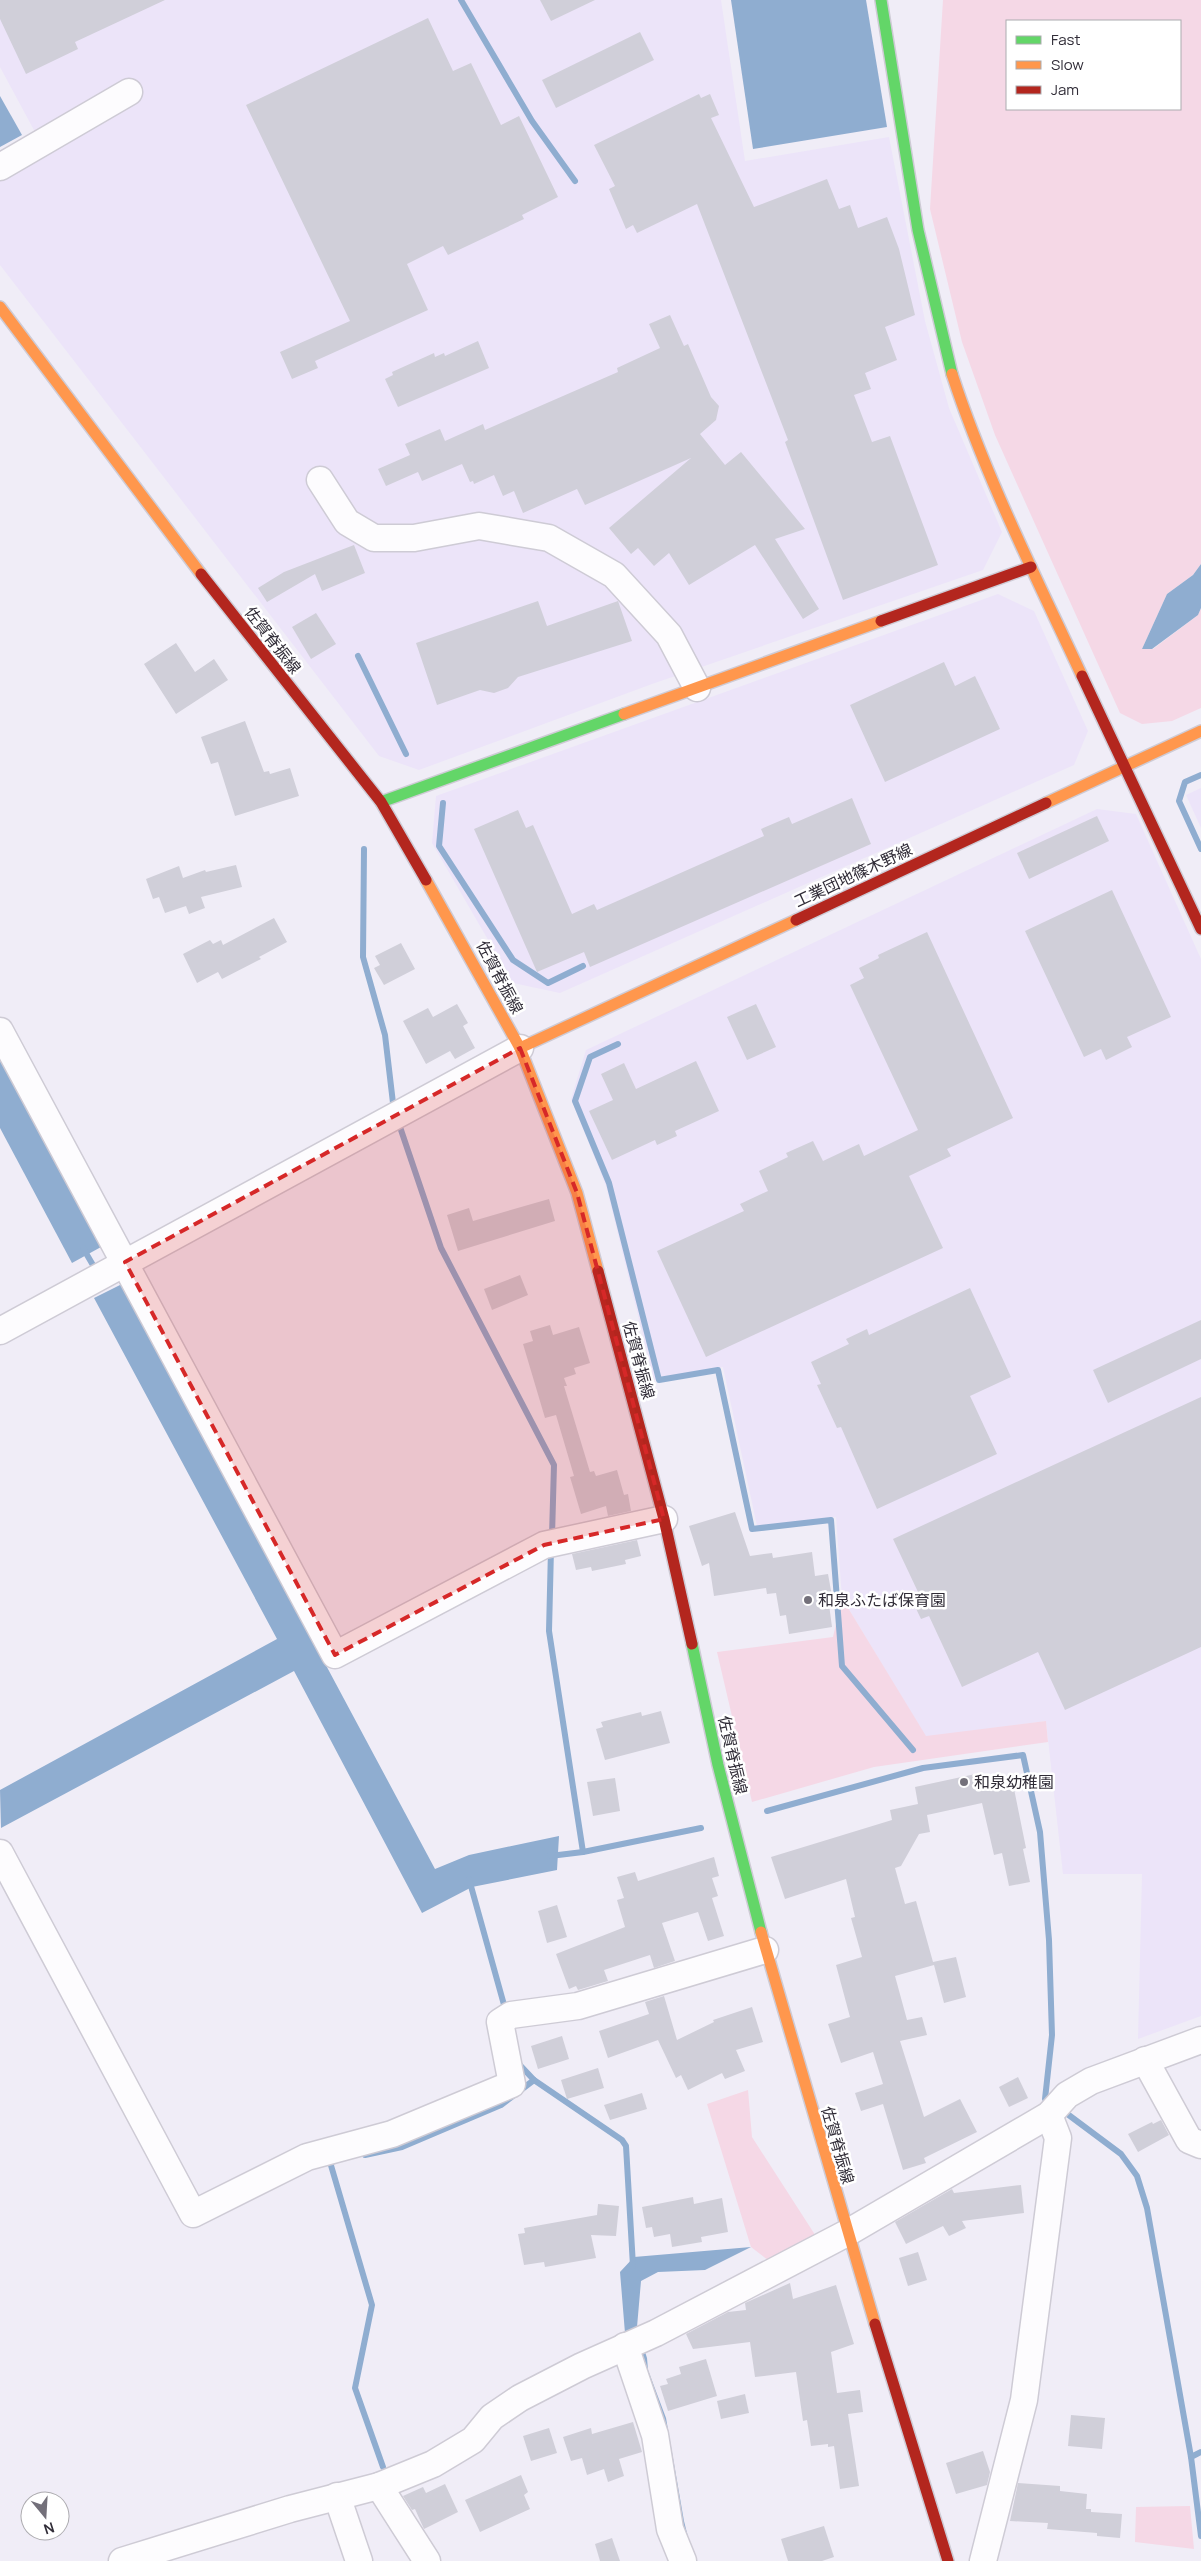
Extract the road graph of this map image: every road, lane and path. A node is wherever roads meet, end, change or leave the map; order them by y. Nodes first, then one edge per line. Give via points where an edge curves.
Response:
1 (881, 0) edge
2 (129, 92) dead end
3 (0, 167) edge
4 (0, 307) edge
5 (320, 480) dead end
6 (1031, 568) junction
7 (697, 688) junction
8 (1201, 731) edge
9 (1124, 766) junction
10 (381, 802) junction
11 (1201, 929) edge
12 (0, 1031) edge
13 (520, 1048) junction
14 (108, 1272) junction
15 (0, 1331) edge
16 (664, 1519) junction
17 (0, 1853) edge
18 (765, 1950) junction
19 (1201, 2040) edge
20 (1145, 2060) junction
21 (1050, 2116) junction
22 (1201, 2145) edge
23 (847, 2233) junction
24 (625, 2346) junction
25 (380, 2486) junction
26 (337, 2496) junction
27 (122, 2561) edge
28 (359, 2561) edge
29 (427, 2561) edge
30 (683, 2561) edge
31 (948, 2561) edge
32 (983, 2561) edge

1 - 6 main road via 918,230 948,363 969,425
2 - 3 street
4 - 10 main road, 佐賀脊振線 via 239,624
5 - 7 street via 347,522 374,538 414,538 479,526 549,538 614,575 669,635
6 - 7 main road
6 - 9 main road
7 - 10 main road
8 - 9 main road, 工業団地篠木野線
9 - 11 main road
9 - 13 main road, 工業団地篠木野線
10 - 13 main road, 佐賀脊振線
12 - 14 street
13 - 14 street
13 - 16 main road, 佐賀脊振線 via 577,1193
14 - 15 street
14 - 16 street via 335,1655 550,1542
16 - 18 main road, 佐賀脊振線 via 718,1765
17 - 18 street via 193,2214 307,2157 392,2134 512,2084 506,2018 578,2006
18 - 23 main road, 佐賀脊振線
19 - 20 street
20 - 21 street via 1092,2081 1067,2095
20 - 22 street via 1189,2140
21 - 23 street
21 - 32 street via 1058,2138 1024,2400
23 - 24 street
23 - 31 main road, 佐賀脊振線
24 - 25 street via 520,2398 492,2417 473,2440 433,2464
24 - 30 street via 655,2435 670,2529
25 - 26 street
25 - 29 street
26 - 27 street
26 - 28 street

